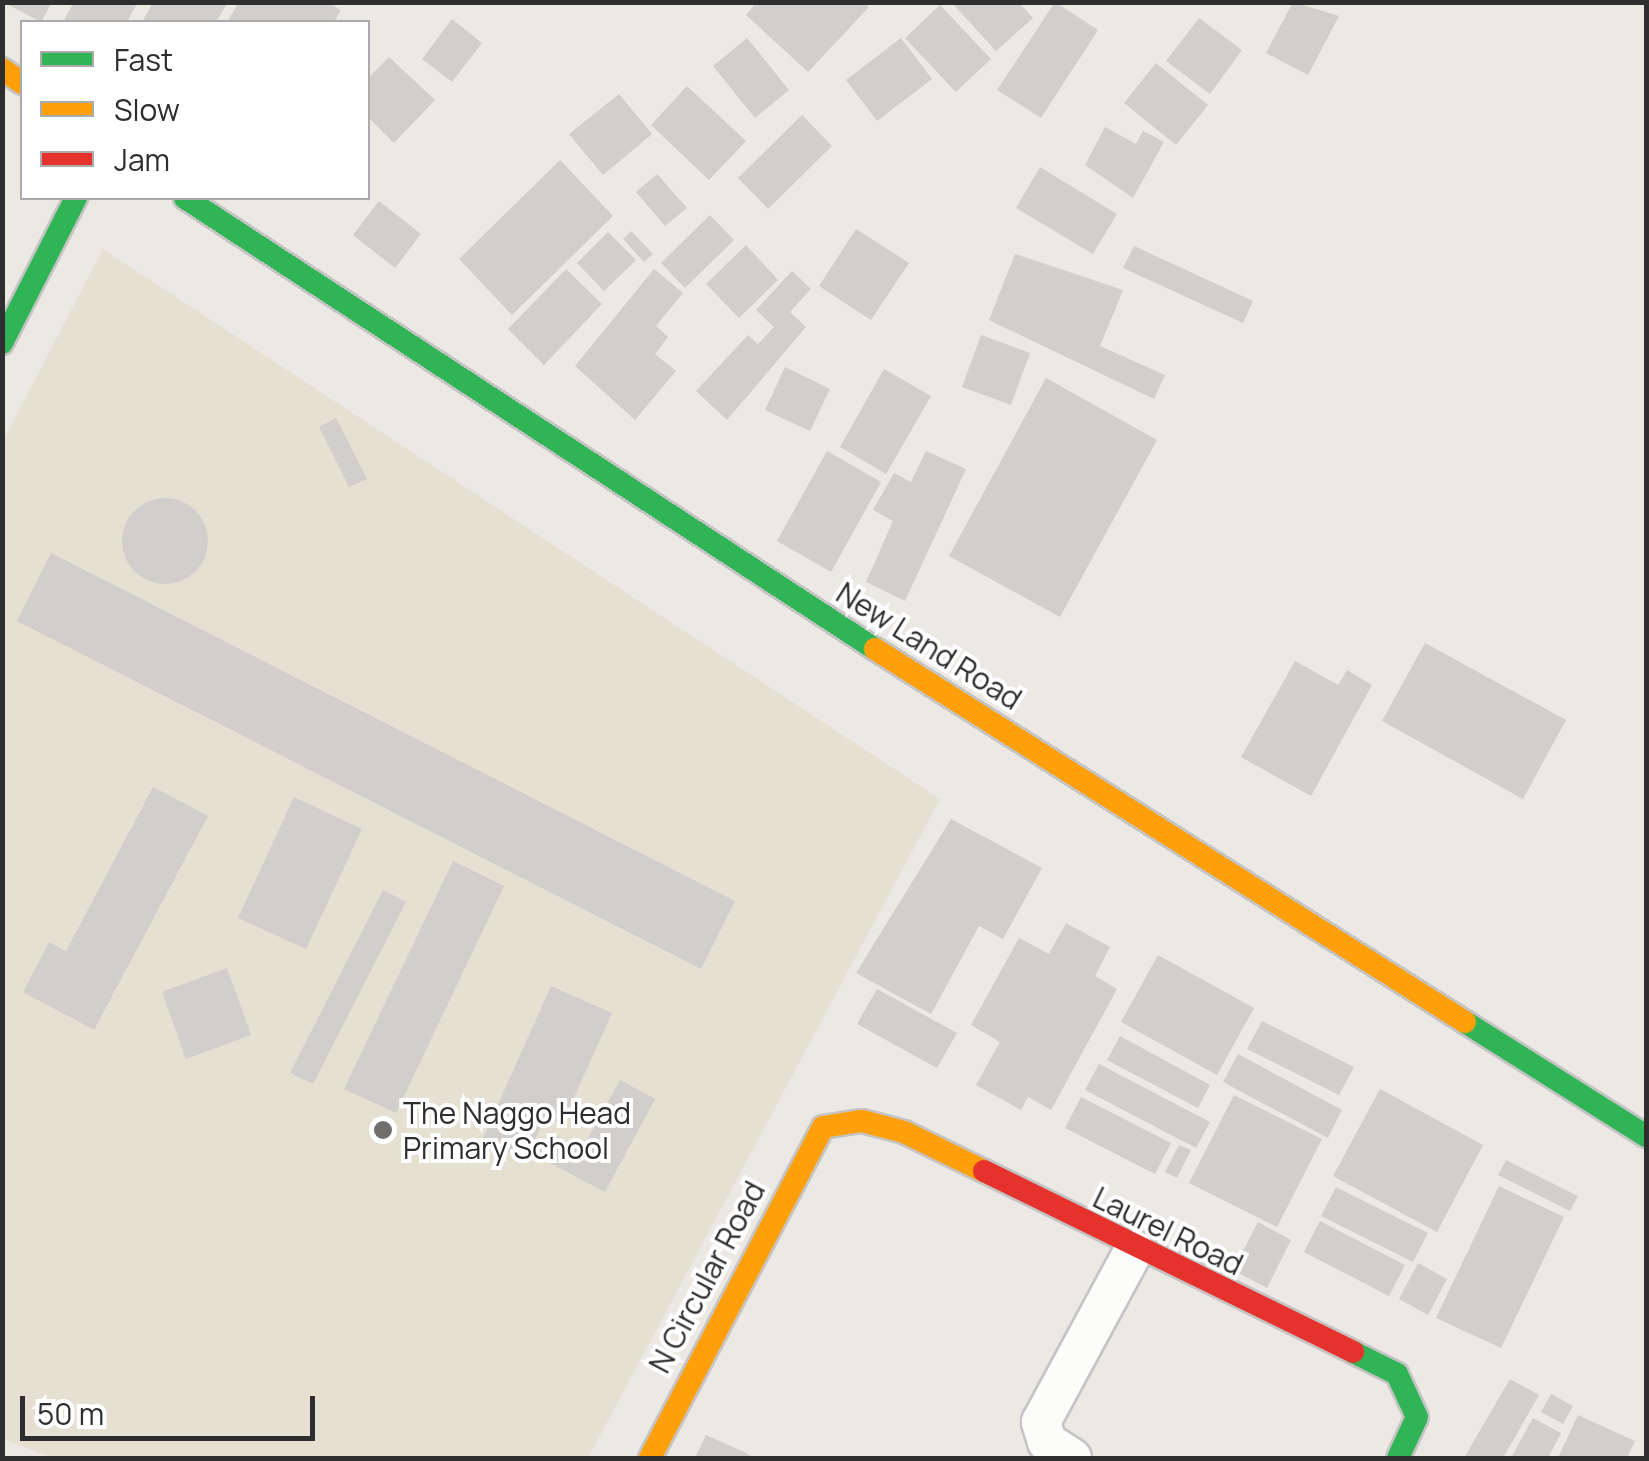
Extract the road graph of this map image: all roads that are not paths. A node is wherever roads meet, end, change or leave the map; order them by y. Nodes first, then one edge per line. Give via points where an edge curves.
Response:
1 (75, 200) edge
2 (188, 200) edge
3 (2, 342) edge
4 (823, 1127) joint
5 (1646, 1136) edge
6 (1134, 1250) junction
7 (650, 1458) edge
8 (1072, 1458) edge
9 (1398, 1458) edge

1 - 3 street
2 - 5 street, New Land Road via 914,674
4 - 6 street, Laurel Road via 862,1122 904,1132
4 - 7 street, N Circular Road
6 - 8 street via 1042,1422 1046,1442
6 - 9 street, Laurel Road via 1397,1374 1418,1417

